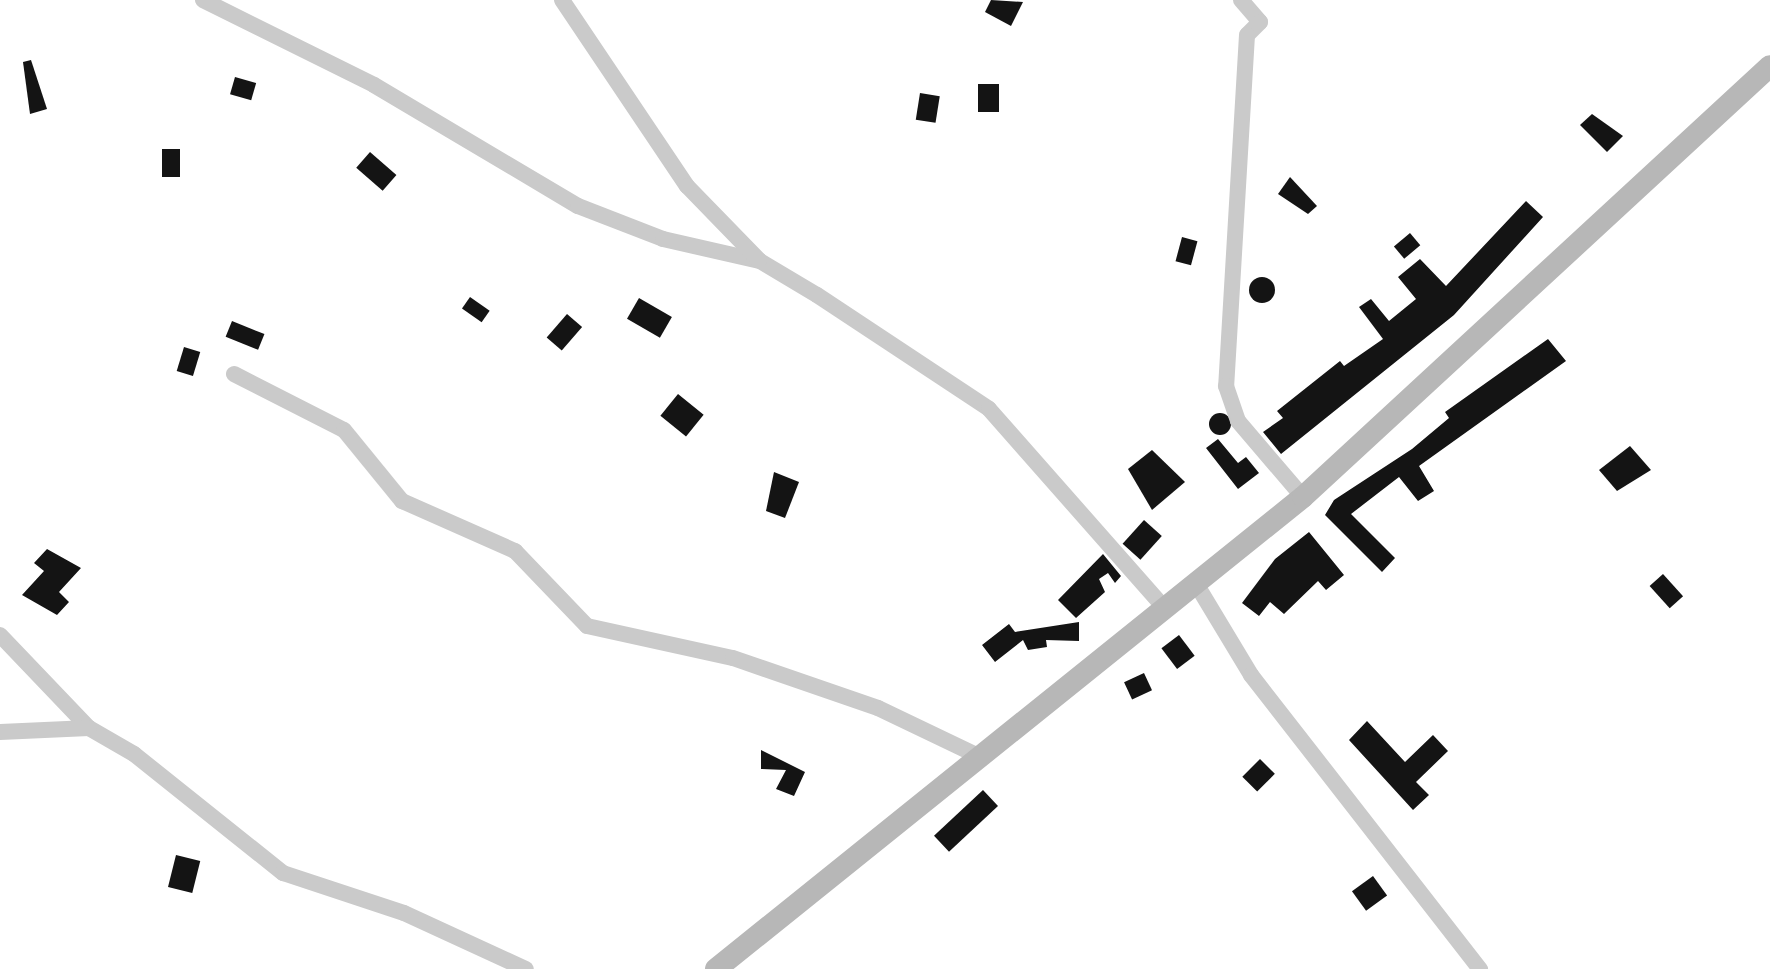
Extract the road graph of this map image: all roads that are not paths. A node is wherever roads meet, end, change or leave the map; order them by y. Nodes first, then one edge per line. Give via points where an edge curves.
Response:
1 (203, 0) edge
2 (562, 0) edge
3 (1241, 0) edge
4 (1261, 0) edge
5 (1260, 22) junction
6 (1770, 66) edge
7 (760, 261) junction
8 (234, 374) dead end
9 (1303, 497) junction
10 (1195, 582) junction
11 (1161, 604) junction
12 (0, 635) edge
13 (89, 728) junction
14 (0, 732) edge
15 (974, 754) junction
16 (526, 969) edge
17 (716, 969) edge
18 (1480, 969) edge

1 - 7 street via 374,85 578,206 663,239
2 - 7 street via 687,186
3 - 5 street
4 - 5 street
5 - 9 street via 1247,35 1226,386 1238,421
6 - 9 main road
7 - 11 street via 989,409
8 - 15 street via 344,430 402,501 515,551 587,626 733,658 878,708
9 - 10 main road
10 - 11 main road
10 - 18 street via 1251,675
11 - 15 main road
12 - 13 street
13 - 14 street
13 - 16 street via 134,754 283,873 404,913
15 - 17 main road

